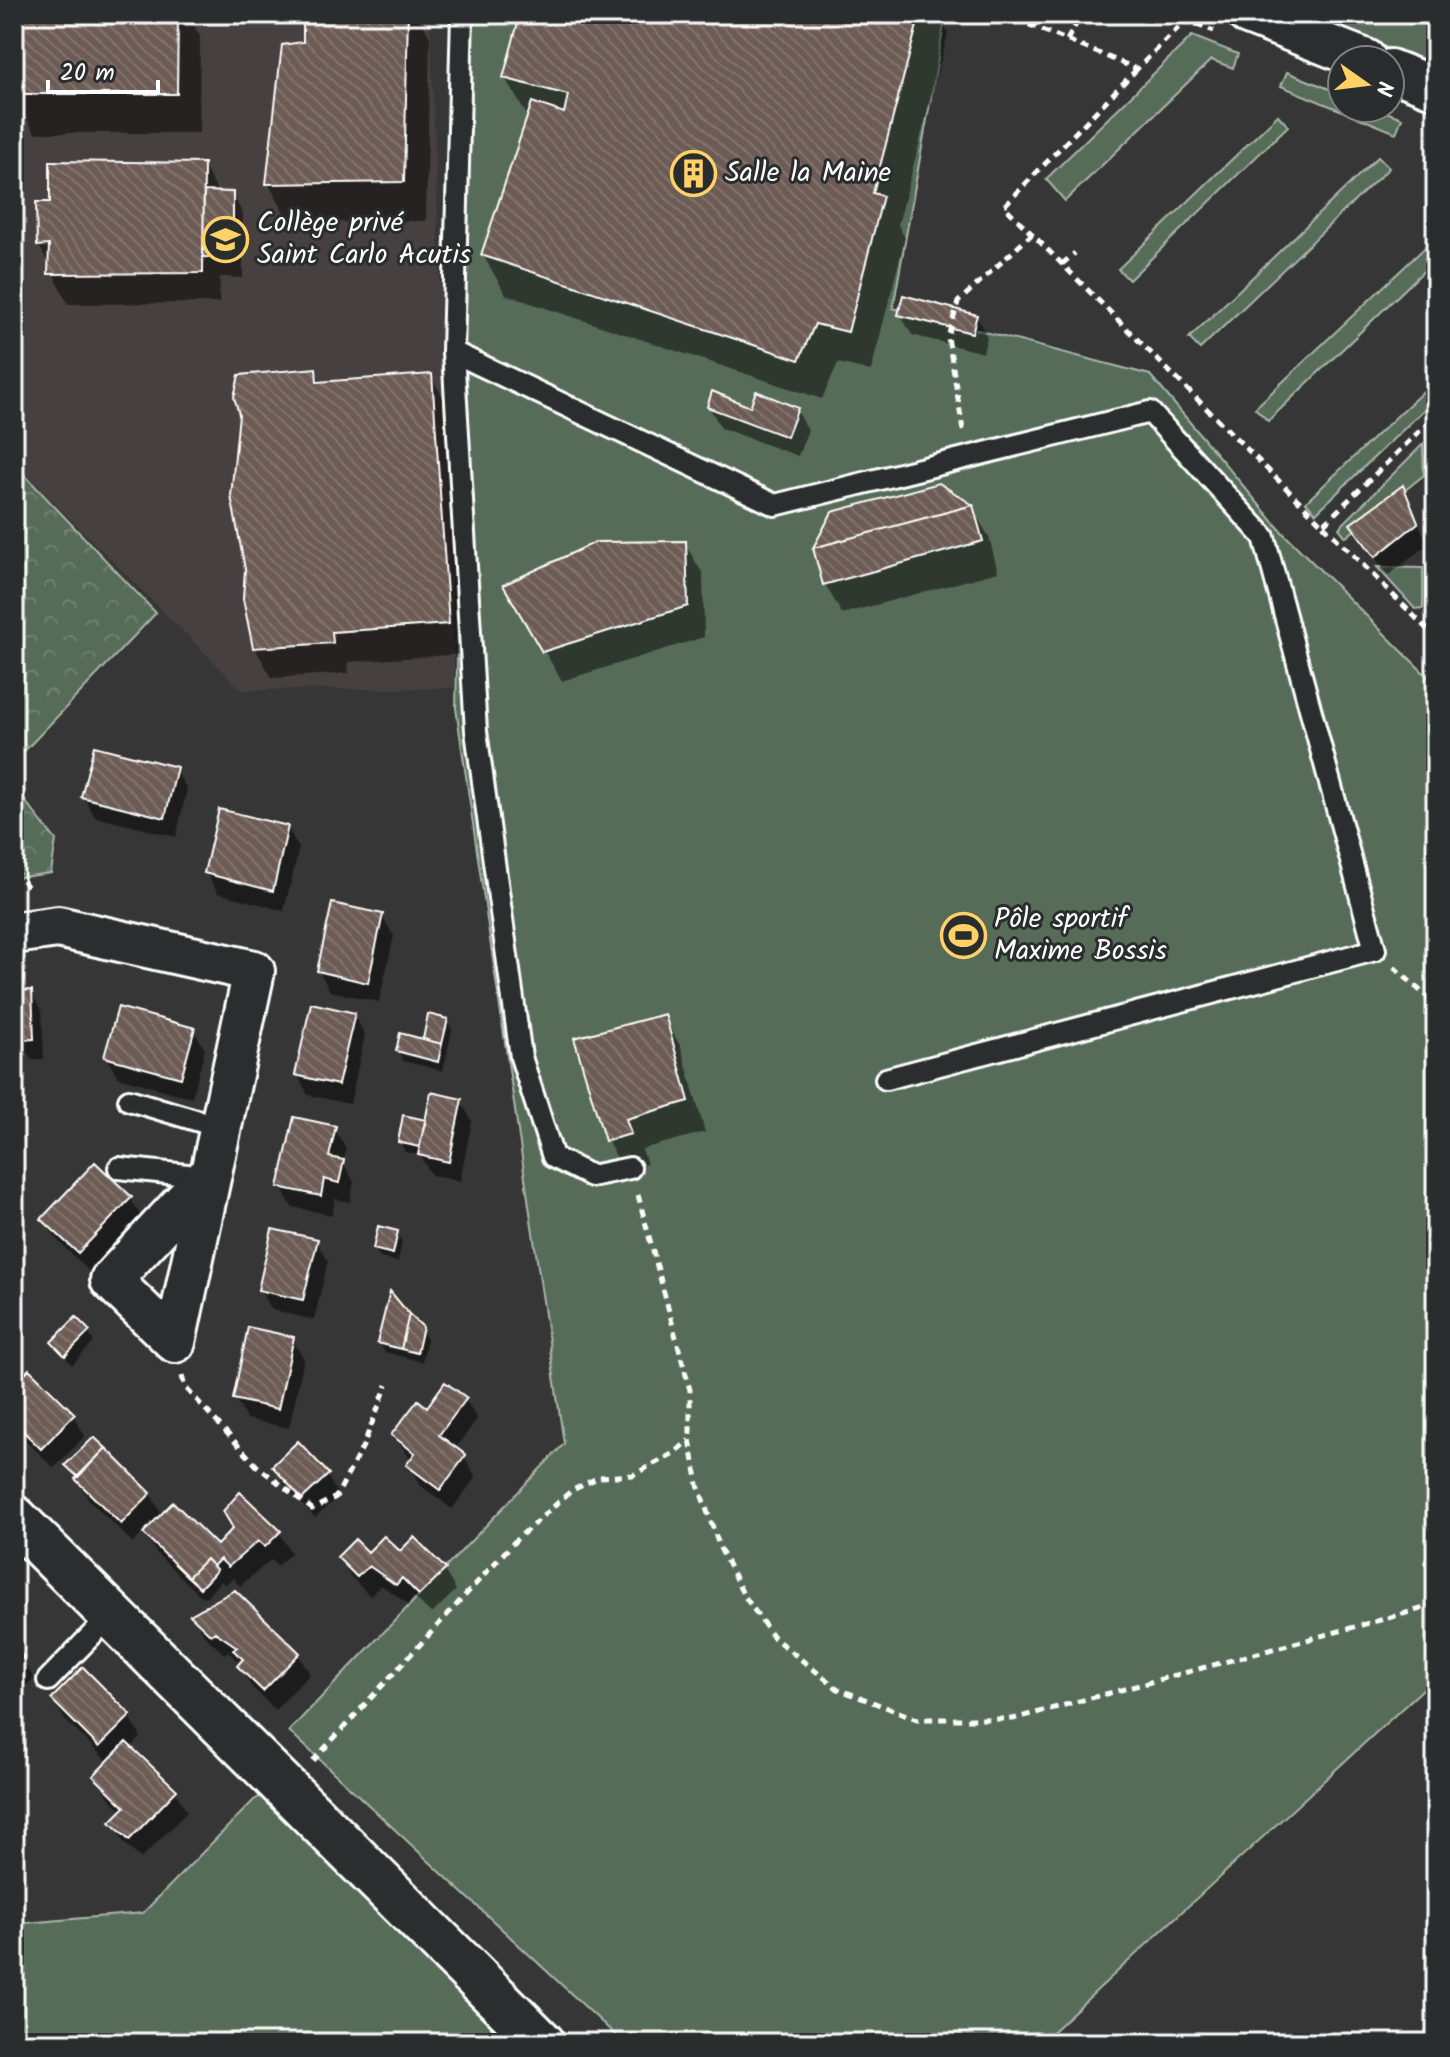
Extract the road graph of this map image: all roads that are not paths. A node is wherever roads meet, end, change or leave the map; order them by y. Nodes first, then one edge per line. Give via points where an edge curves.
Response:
1 (462, 14) edge
2 (1238, 25) edge
3 (1326, 49) edge
4 (1406, 76) edge
5 (1436, 88) edge
6 (453, 352) junction
7 (14, 933) edge
8 (886, 1079) dead end
9 (129, 1100) dead end
10 (219, 1127) junction
11 (119, 1168) dead end
12 (630, 1168) road end
13 (207, 1177) junction
14 (14, 1518) edge
15 (111, 1615) junction
16 (48, 1680) dead end
17 (542, 2043) edge

1 - 6 lane
2 - 3 street
4 - 5 street
6 - 8 lane via 775,505 1150,412 1264,537 1375,950
6 - 12 lane via 476,731 521,1057 553,1157 591,1176
7 - 10 street via 58,927 254,971
9 - 10 lane
10 - 13 street
11 - 13 lane
13 - 13 street via 111,1280 175,1342
14 - 15 main road
15 - 16 lane
15 - 17 main road

